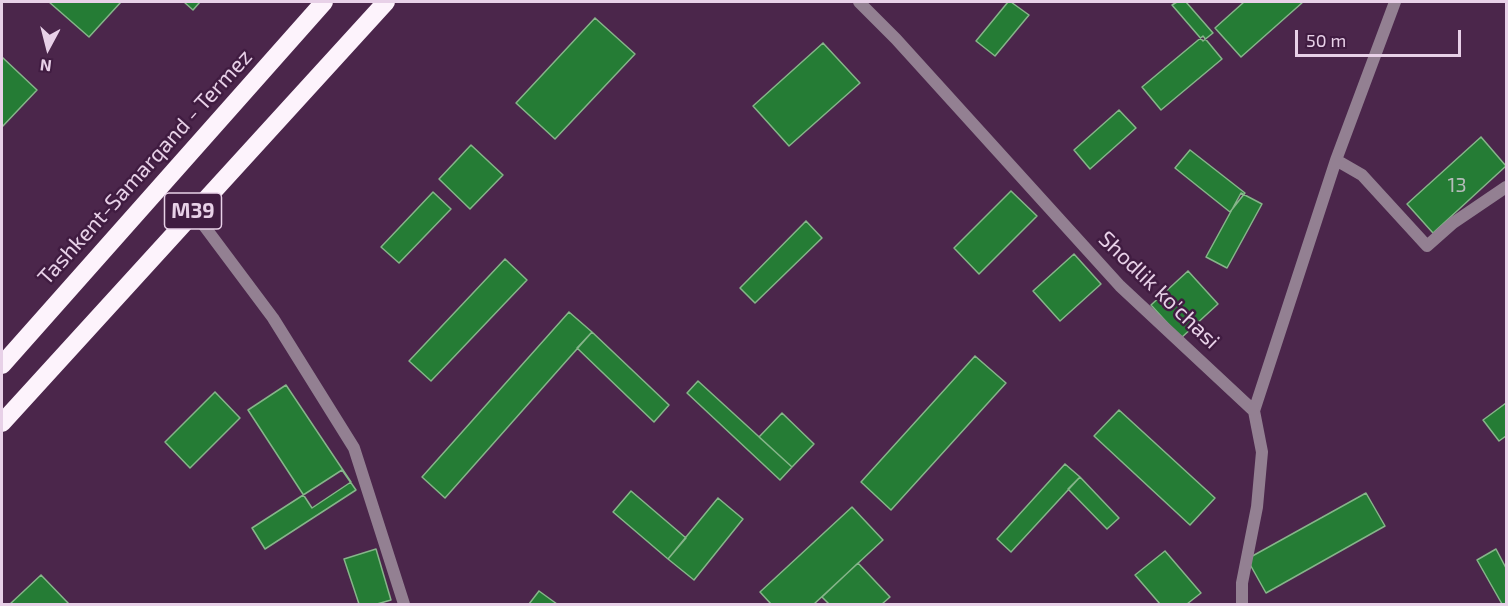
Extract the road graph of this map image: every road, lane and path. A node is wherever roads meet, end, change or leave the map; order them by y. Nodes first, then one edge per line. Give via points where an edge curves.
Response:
1 (324, 2) edge
2 (386, 2) edge
3 (859, 2) edge
4 (1395, 2) edge
5 (1336, 160) junction
6 (1506, 187) edge
7 (193, 211) junction
8 (2, 365) edge
9 (1254, 411) junction
10 (2, 423) edge
11 (404, 604) edge
12 (1242, 604) edge

1 - 8 highway, Tashkent-Samarqand - Termez / M39
2 - 7 highway, M39
3 - 9 street, Shodlik ko'chasi via 1120,286
4 - 5 street
5 - 6 street via 1362,175 1427,246
5 - 9 street
7 - 10 highway, M39
7 - 11 street via 273,318 354,448
9 - 12 street via 1262,452

